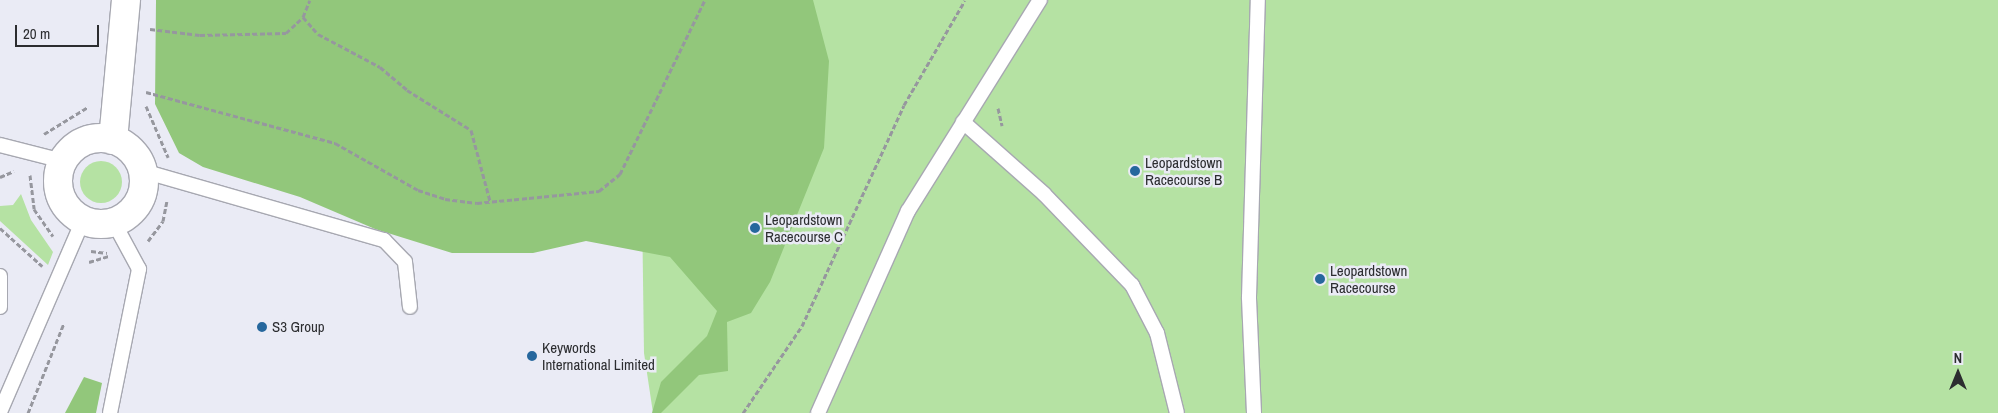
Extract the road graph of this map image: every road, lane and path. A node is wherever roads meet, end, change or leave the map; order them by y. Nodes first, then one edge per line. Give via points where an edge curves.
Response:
1 (126, 0) edge
2 (310, 0) edge
3 (705, 0) edge
4 (965, 0) edge
5 (1040, 0) edge
6 (1258, 0) edge
7 (303, 17) junction
8 (146, 19) dead end
9 (145, 28) junction
10 (145, 36) dead end
11 (145, 86) dead end
12 (145, 92) junction
13 (999, 101) dead end
14 (963, 122) junction
15 (1004, 130) dead end
16 (113, 140) junction
17 (0, 145) edge
18 (63, 161) junction
19 (174, 164) dead end
20 (143, 171) junction
21 (167, 201) dead end
22 (490, 201) junction
23 (83, 220) junction
24 (114, 221) junction
25 (0, 228) edge
26 (142, 246) dead end
27 (119, 255) dead end
28 (86, 268) dead end
29 (47, 270) dead end
30 (0, 276) edge
31 (0, 307) edge
32 (410, 307) dead end
33 (65, 320) dead end
34 (0, 412) edge
35 (28, 413) edge
36 (110, 413) edge
37 (743, 413) edge
38 (818, 413) edge
39 (1177, 413) edge
40 (1254, 413) edge

1 - 16 street
2 - 7 path
3 - 22 path via 611,184 599,191
4 - 37 path via 904,105 802,326
5 - 14 lane
6 - 40 lane via 1249,297
7 - 9 path via 295,28 276,35
7 - 22 path via 318,34 380,66 415,95 471,130
8 - 9 path
9 - 10 path
11 - 12 path
12 - 19 path via 146,114
12 - 22 path via 335,143 418,190 445,199
13 - 15 path
14 - 38 lane via 908,211
14 - 39 lane via 1057,207 1132,285 1157,333
16 - 18 street via 84,141
16 - 20 street via 132,152
17 - 18 lane
18 - 23 street via 58,174 60,195 71,212
20 - 24 street via 144,184 135,208
20 - 32 lane via 384,240 405,262
21 - 26 path via 163,221
23 - 24 street
23 - 34 lane
24 - 36 lane via 139,268
25 - 29 path
27 - 28 path via 95,258
30 - 31 lane
33 - 35 path

